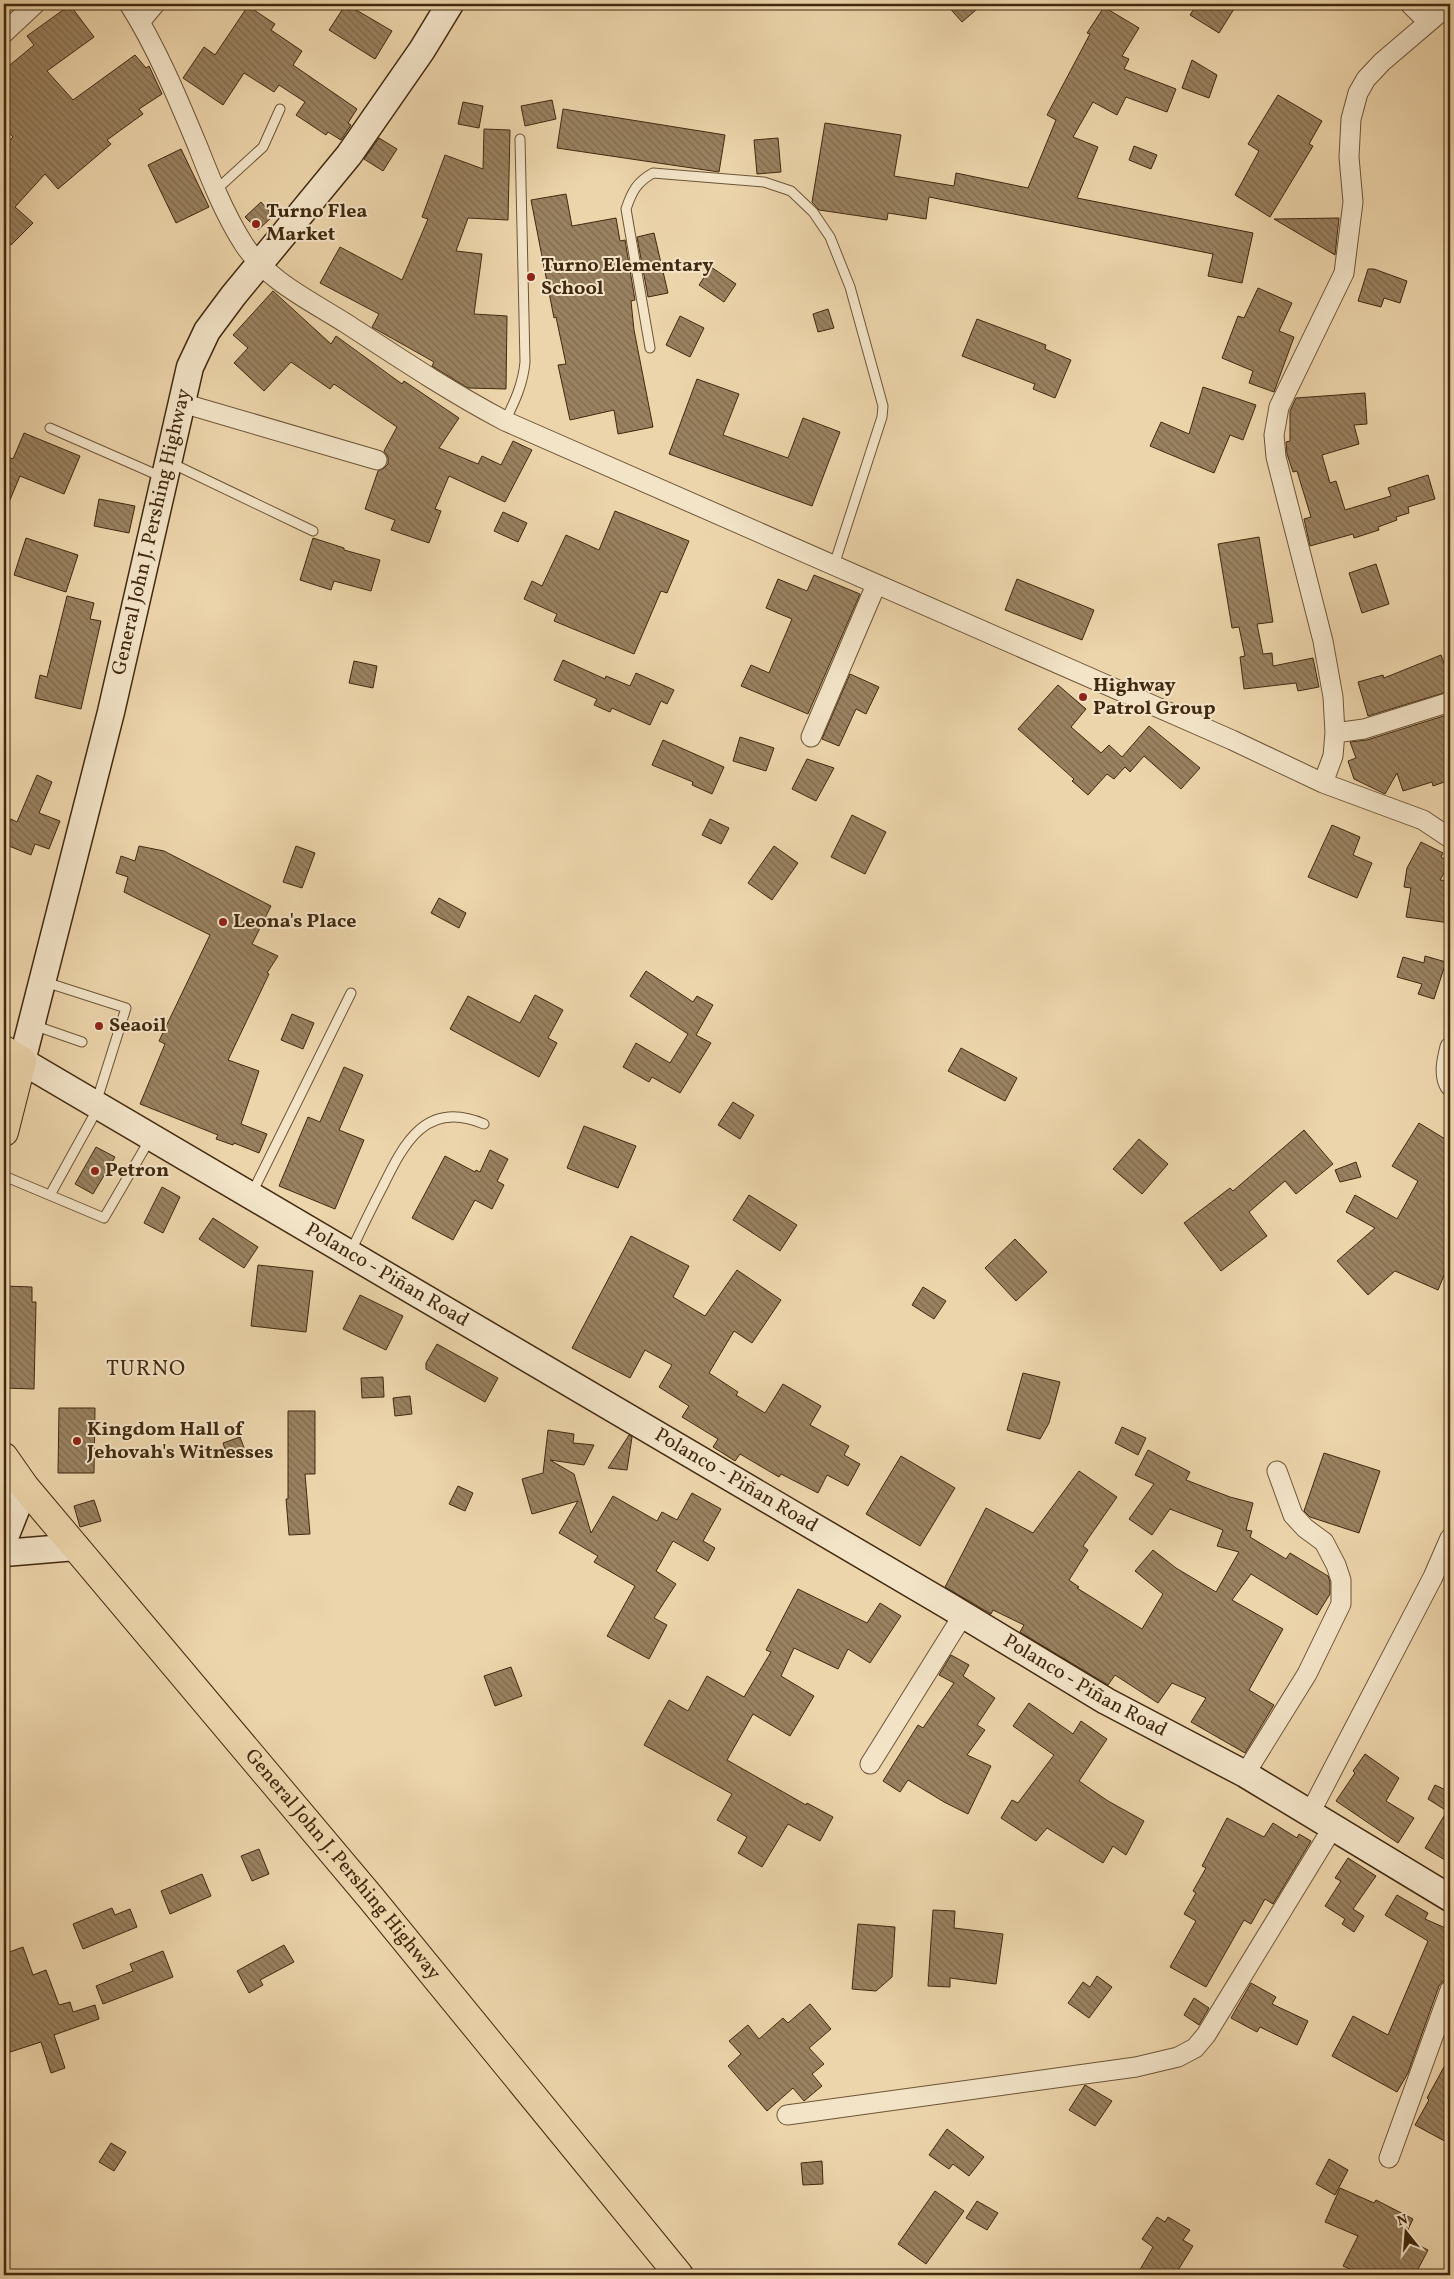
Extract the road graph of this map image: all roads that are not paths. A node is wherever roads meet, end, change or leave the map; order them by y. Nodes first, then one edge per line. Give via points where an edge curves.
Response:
1 (35, 4) edge
2 (129, 4) edge
3 (155, 4) edge
4 (450, 4) edge
5 (1410, 4) edge
6 (1450, 4) edge
7 (140, 22) junction
8 (1428, 22) junction
9 (4, 33) edge
10 (280, 109) dead end
11 (520, 139) dead end
12 (216, 190) junction
13 (258, 264) junction
14 (650, 348) dead end
15 (182, 404) junction
16 (505, 421) junction
17 (50, 428) dead end
18 (377, 460) dead end
19 (167, 470) junction
20 (313, 531) dead end
21 (834, 565) junction
22 (876, 585) junction
23 (1450, 702) edge
24 (1335, 733) junction
25 (811, 737) dead end
26 (1323, 783) junction
27 (1450, 838) edge
28 (42, 982) junction
29 (351, 993) dead end
30 (31, 1024) junction
31 (82, 1042) dead end
32 (1450, 1046) edge
33 (13, 1055) edge
34 (1450, 1086) edge
35 (97, 1105) junction
36 (484, 1124) dead end
37 (4, 1132) edge
38 (152, 1137) junction
39 (4, 1176) edge
40 (50, 1195) junction
41 (250, 1195) junction
42 (350, 1254) junction
43 (4, 1457) edge
44 (1277, 1471) dead end
45 (25, 1488) junction
46 (1450, 1538) edge
47 (4, 1540) edge
48 (76, 1547) junction
49 (4, 1553) edge
50 (963, 1615) junction
51 (870, 1764) dead end
52 (1245, 1774) junction
53 (1310, 1813) junction
54 (1333, 1827) junction
55 (1450, 1898) edge
56 (1450, 1990) edge
57 (787, 2115) dead end
58 (1388, 2158) dead end
59 (679, 2275) edge

1 - 9 street
2 - 7 street
3 - 7 street
4 - 13 main road, General John J. Pershing Highway via 349,155
5 - 8 street
6 - 8 street
7 - 12 street
8 - 24 street via 1366,78 1358,93 1351,119 1352,202 1344,273 1279,407 1274,435 1289,517 1323,642 1333,697
10 - 12 lane via 263,147
11 - 16 lane via 525,362 518,395
12 - 13 street via 243,243
13 - 15 main road, General John J. Pershing Highway via 207,331 190,367
13 - 16 street via 458,396
14 - 21 lane via 626,208 632,190 641,180 653,173 764,182 791,191 812,212 830,237 850,287 883,406
15 - 18 street
15 - 19 main road, General John J. Pershing Highway
16 - 21 street
17 - 19 lane
19 - 20 lane
19 - 28 main road, General John J. Pershing Highway via 112,712
21 - 22 street
22 - 25 street
22 - 26 street
23 - 24 street via 1364,729
24 - 26 street via 1333,756
26 - 27 street via 1423,820
28 - 30 main road, General John J. Pershing Highway
28 - 35 lane via 126,1008 108,1050
29 - 41 lane
30 - 31 lane
30 - 33 main road, General John J. Pershing Highway
32 - 34 street via 1446,1062
33 - 35 main road, Polanco - Piñan Road
33 - 37 highway, General John J. Pershing Highway
35 - 38 main road, Polanco - Piñan Road
35 - 40 lane
36 - 42 lane via 451,1116 431,1121 412,1134 398,1155
38 - 40 lane via 104,1218
38 - 41 main road, Polanco - Piñan Road
39 - 40 lane
41 - 42 main road, Polanco - Piñan Road
42 - 50 main road, Polanco - Piñan Road
43 - 45 highway, General John J. Pershing Highway
44 - 52 street via 1293,1515 1304,1528 1324,1542 1336,1565 1341,1580 1341,1604 1307,1674
45 - 47 main road
45 - 48 highway, General John J. Pershing Highway
46 - 53 street via 1433,1577
48 - 49 main road
48 - 59 highway, General John J. Pershing Highway via 377,1906
50 - 51 street
50 - 52 main road, Polanco - Piñan Road via 1106,1701
52 - 53 main road, Polanco - Piñan Road
53 - 54 main road, Polanco - Piñan Road
54 - 55 main road, Polanco - Piñan Road
54 - 57 street via 1206,2035 1195,2048 1178,2057 1136,2067
56 - 58 street

